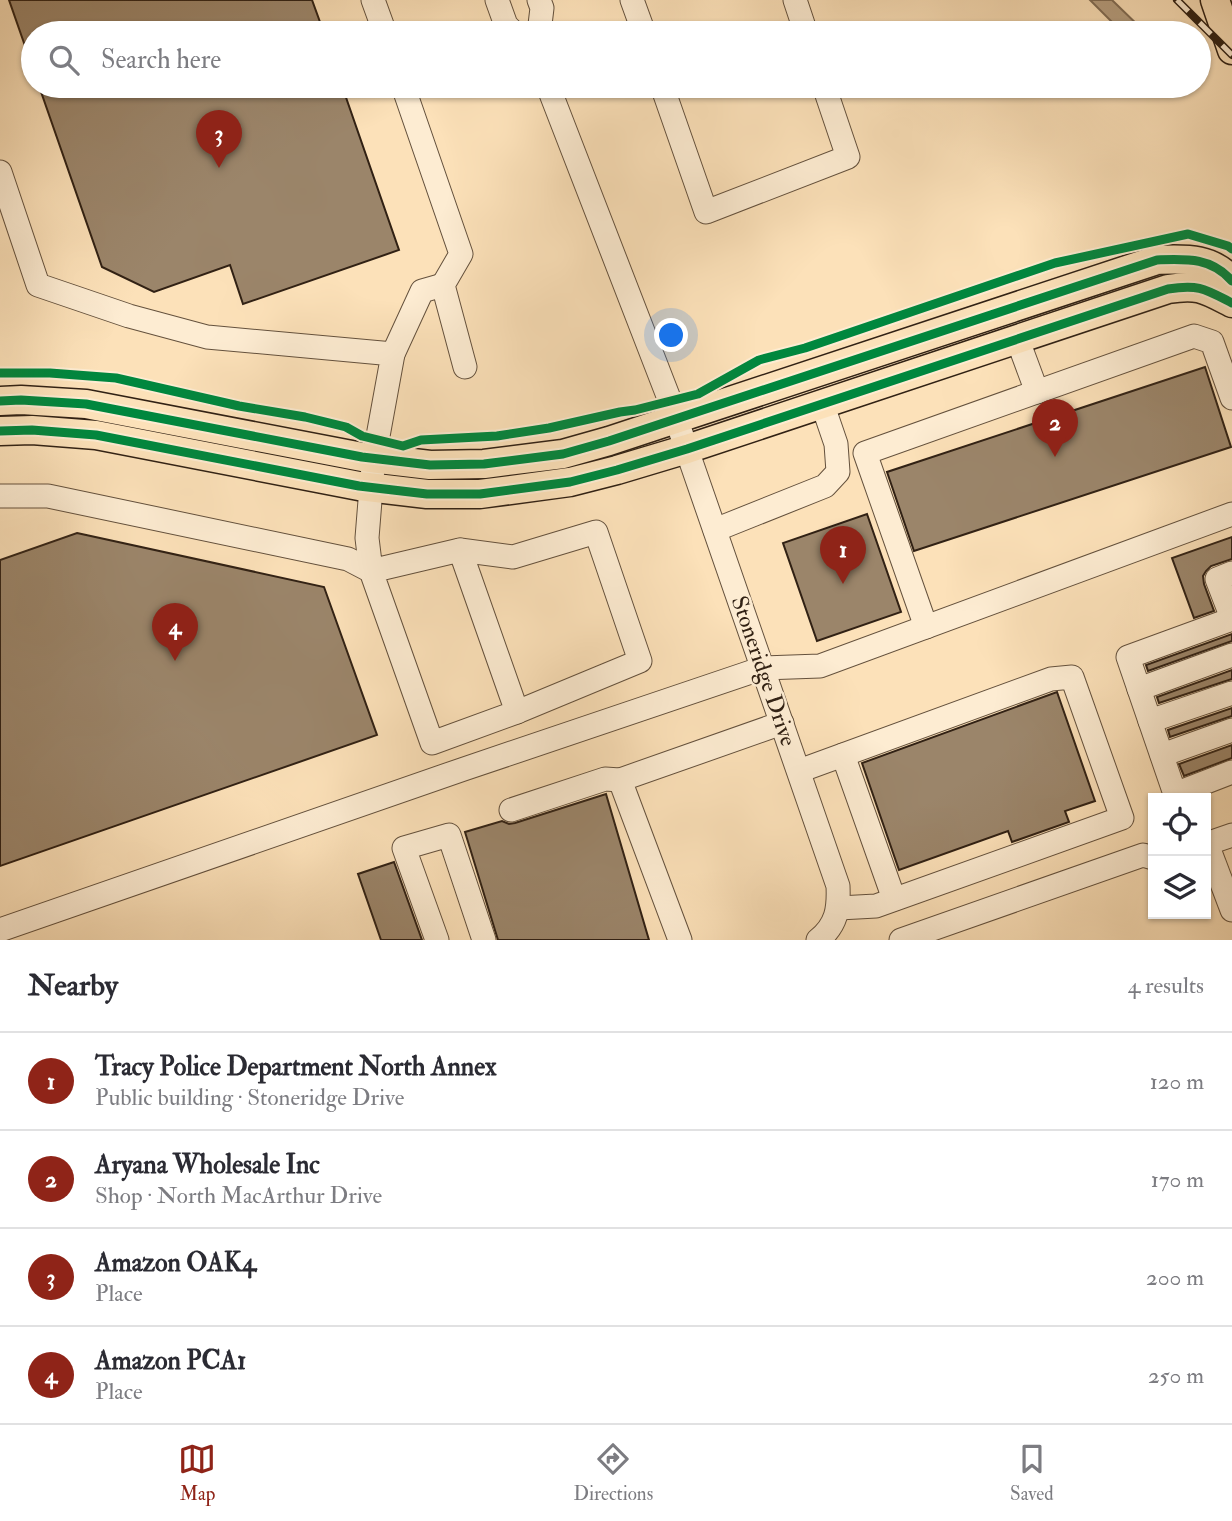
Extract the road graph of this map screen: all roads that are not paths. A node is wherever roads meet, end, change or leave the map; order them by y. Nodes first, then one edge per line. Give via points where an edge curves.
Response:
1 (373, 0) edge
2 (498, 0) edge
3 (539, 0) edge
4 (632, 0) edge
5 (795, 0) edge
6 (1215, 0) edge
7 (381, 21) edge
8 (505, 21) edge
9 (540, 21) edge
10 (640, 21) edge
11 (802, 21) edge
12 (1232, 50) edge
13 (407, 98) edge
14 (553, 98) edge
15 (666, 98) edge
16 (828, 98) edge
17 (0, 172) edge
18 (1232, 281) edge
19 (443, 285) junction
20 (1232, 303) edge
21 (1017, 338) junction
22 (393, 354) junction
23 (465, 367) dead end
24 (1037, 392) junction
25 (1232, 398) edge
26 (0, 401) edge
27 (822, 403) junction
28 (677, 419) junction
29 (0, 431) edge
30 (687, 449) junction
31 (374, 458) junction
32 (371, 488) junction
33 (0, 496) edge
34 (1232, 514) edge
35 (715, 530) junction
36 (460, 550) junction
37 (371, 571) junction
38 (1232, 573) edge
39 (1232, 618) edge
40 (926, 627) junction
41 (1232, 656) edge
42 (763, 668) junction
43 (1139, 689) junction
44 (1232, 693) edge
45 (517, 712) junction
46 (1150, 721) junction
47 (782, 723) junction
48 (1232, 730) edge
49 (844, 755) junction
50 (1162, 755) junction
51 (799, 771) junction
52 (1232, 772) edge
53 (620, 780) junction
54 (511, 810) dead end
55 (1232, 835) edge
56 (1211, 842) edge
57 (1148, 856) edge
58 (1211, 856) edge
59 (894, 899) junction
60 (1232, 910) edge
61 (830, 929) edge
62 (0, 930) edge
63 (438, 940) edge
64 (484, 940) edge
65 (680, 940) edge
66 (901, 940) edge

1 - 7 street
2 - 8 street
3 - 9 street
4 - 10 street
5 - 11 street
6 - 12 main road
13 - 19 street via 461,254
14 - 28 street, Stoneridge Drive
15 - 16 street via 706,212 848,157
17 - 22 street via 38,285 207,337
18 - 28 main road via 1216,267 1191,259 1157,260
19 - 22 street via 422,291
19 - 23 street
20 - 21 main road via 1205,289 1168,289
21 - 24 street
21 - 27 main road
22 - 31 street
24 - 25 street via 1194,336 1212,342
24 - 40 street via 864,453
26 - 31 main road via 86,404
27 - 30 main road
27 - 35 street via 836,444 838,472 825,486
28 - 30 street, Stoneridge Drive
28 - 31 main road via 563,454 484,464
29 - 32 main road via 96,435
30 - 32 main road via 570,482 480,494
30 - 35 street, Stoneridge Drive
31 - 32 street
32 - 37 street via 367,538
33 - 37 street via 48,496 348,559
34 - 40 street
35 - 42 street, Stoneridge Drive
36 - 37 street
36 - 45 street
36 - 45 street via 513,557 596,532 640,661
37 - 45 street via 432,743
38 - 39 street via 1217,579
39 - 43 street via 1128,657
40 - 42 street via 820,666
41 - 43 street
42 - 47 street, Stoneridge Drive
42 - 62 street
43 - 46 street
44 - 46 street
46 - 50 street
47 - 51 street, Stoneridge Drive
47 - 53 street
48 - 50 street
49 - 51 street
49 - 59 street
49 - 59 street via 1051,679 1072,677 1122,818
50 - 52 street via 1175,794
51 - 61 street, Stoneridge Drive via 838,886
53 - 54 street via 605,779
53 - 65 street
55 - 56 street
57 - 66 street
58 - 60 street
59 - 61 street
63 - 64 street via 404,848 449,835

